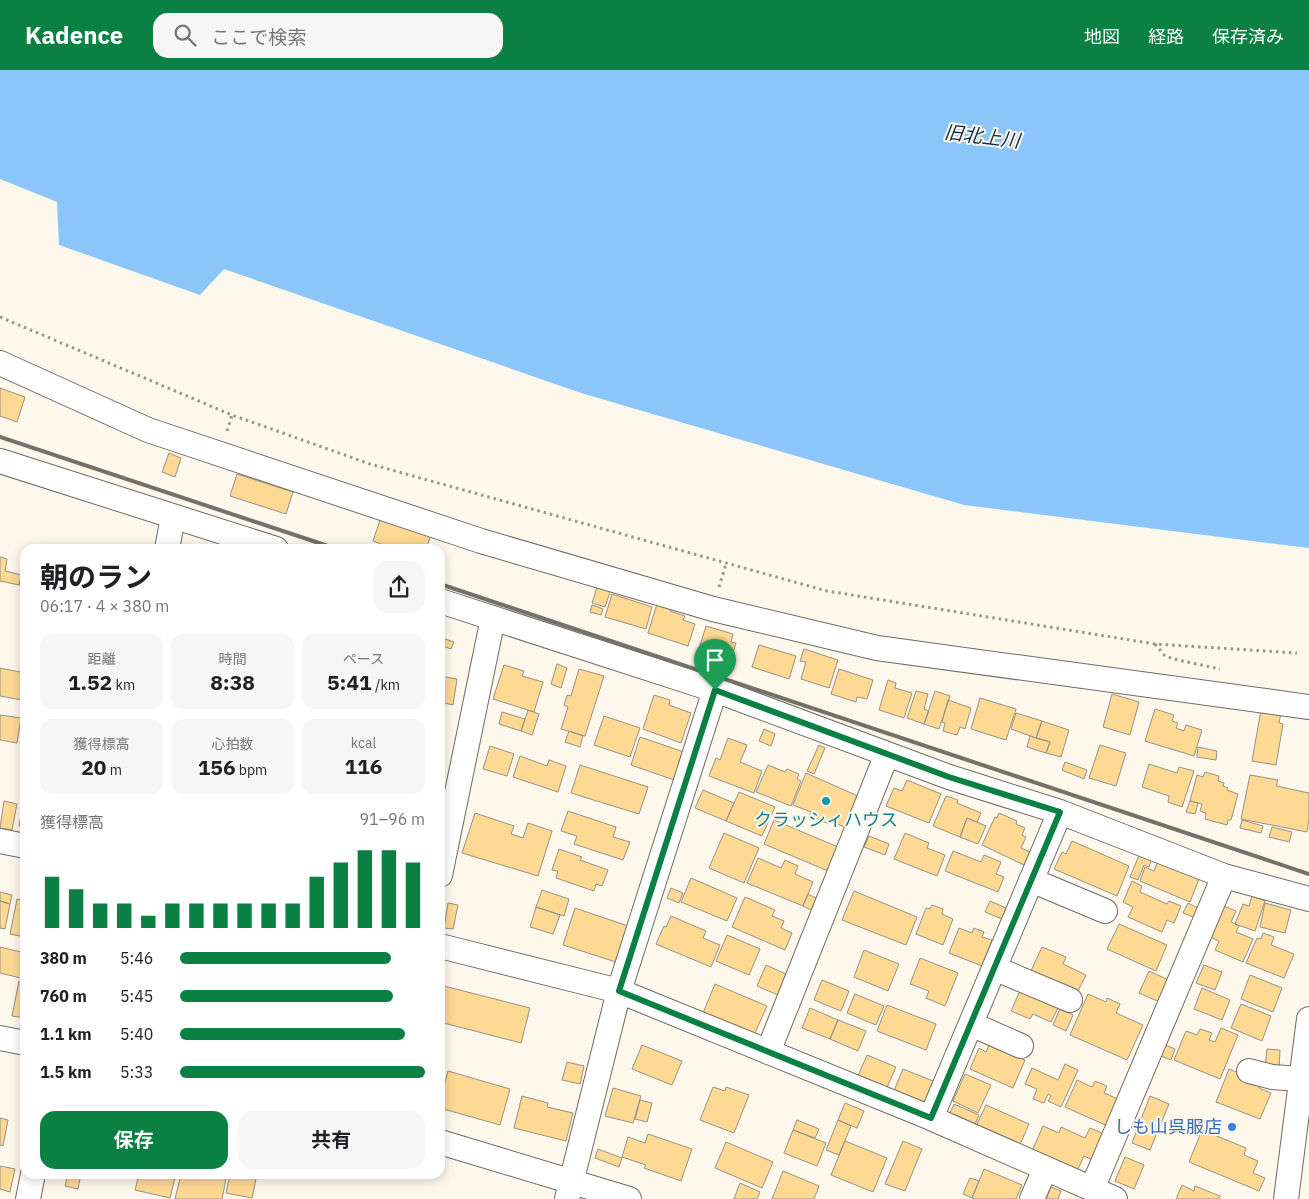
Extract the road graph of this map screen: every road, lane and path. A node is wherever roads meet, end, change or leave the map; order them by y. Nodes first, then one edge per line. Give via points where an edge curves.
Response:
1 (0, 317) edge
2 (0, 363) edge
3 (1, 468) edge
4 (173, 517) junction
5 (168, 544) edge
6 (260, 544) edge
7 (445, 603) edge
8 (493, 618) junction
9 (1297, 653) dead end
10 (715, 690) junction
11 (1309, 707) edge
12 (887, 754) junction
13 (1060, 812) junction
14 (0, 841) edge
15 (20, 845) edge
16 (445, 851) edge
17 (1224, 876) junction
18 (1031, 880) junction
19 (1309, 899) edge
20 (1105, 911) dead end
21 (445, 947) edge
22 (994, 968) junction
23 (619, 991) junction
24 (1070, 1000) dead end
25 (1309, 1019) edge
26 (971, 1024) junction
27 (0, 1038) edge
28 (20, 1043) edge
29 (1021, 1046) dead end
30 (768, 1052) junction
31 (1249, 1071) dead end
32 (1302, 1079) junction
33 (931, 1118) junction
34 (445, 1144) edge
35 (1045, 1169) junction
36 (32, 1179) edge
37 (1092, 1189) junction
38 (569, 1190) edge
39 (28, 1199) edge
40 (629, 1199) edge
41 (1032, 1199) edge
42 (1115, 1199) edge
43 (1286, 1199) edge

1 - 9 path via 232,415 370,464 827,591 1155,644
2 - 11 street via 148,430 481,541 713,609 877,648
3 - 4 street
4 - 5 street
4 - 6 street
7 - 8 street
8 - 10 street
8 - 16 street
10 - 12 street
10 - 23 street
12 - 13 street
12 - 30 street
13 - 17 street
13 - 18 street
14 - 15 street
17 - 19 street
17 - 37 street
18 - 20 street
18 - 22 street
21 - 23 street
22 - 24 street
22 - 26 street
23 - 30 street
23 - 38 street
25 - 32 street
26 - 29 street
26 - 33 street
27 - 28 street
30 - 33 street
31 - 32 street
32 - 43 street
33 - 35 street
34 - 38 street
35 - 37 street
35 - 41 street
36 - 39 street
37 - 42 street
38 - 40 street

